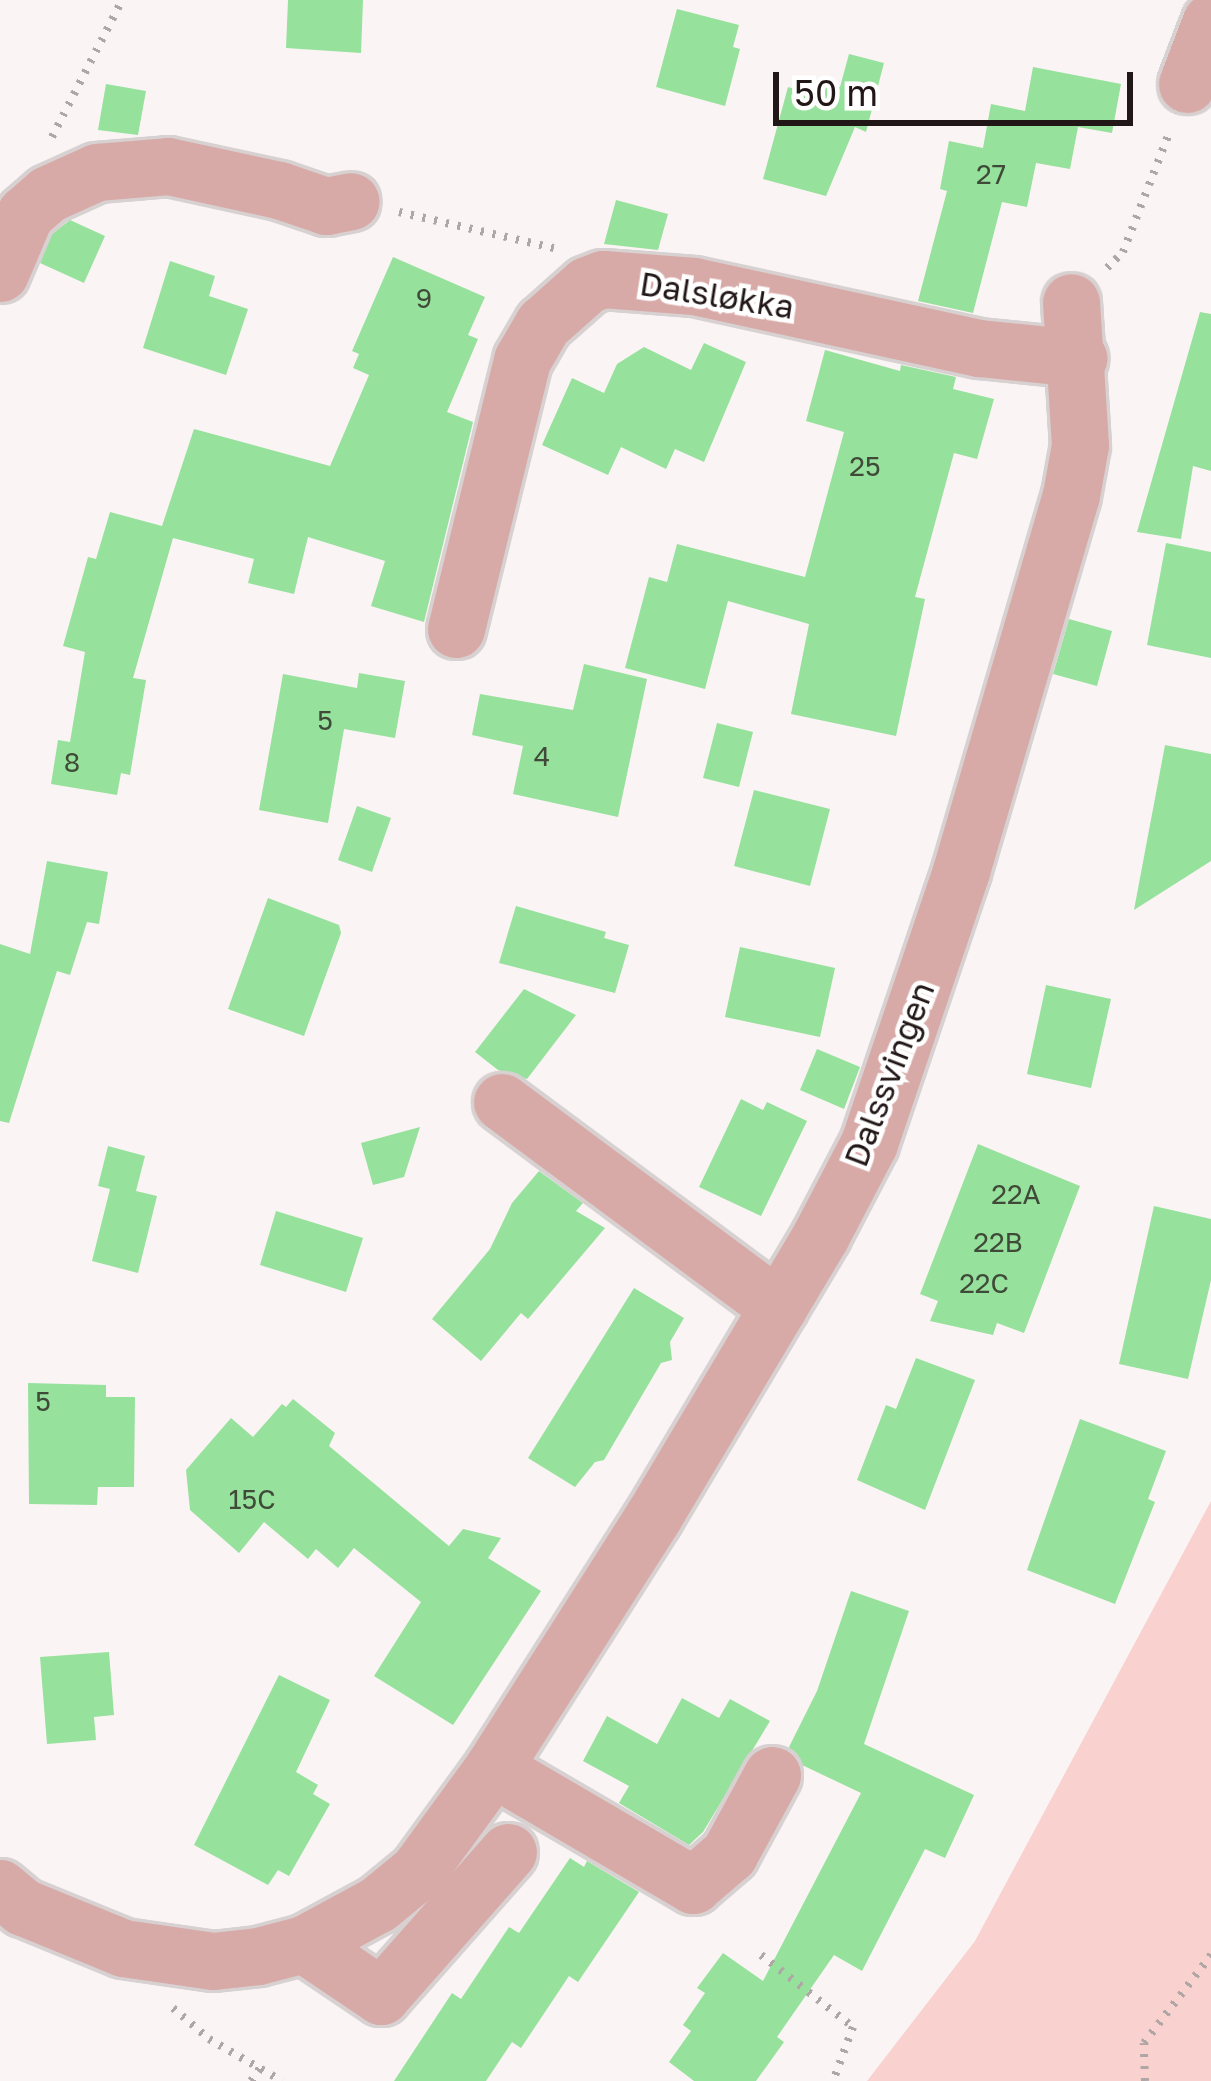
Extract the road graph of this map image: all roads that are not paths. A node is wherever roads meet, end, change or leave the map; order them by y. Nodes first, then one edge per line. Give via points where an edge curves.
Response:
1 (1211, 21) edge
2 (1187, 84) road end
3 (374, 206) road end
4 (0, 273) edge
5 (1071, 302) road end
6 (1078, 358) junction
7 (456, 629) dead end
8 (502, 1102) dead end
9 (778, 1307) junction
10 (494, 1768) junction
11 (772, 1775) dead end
12 (508, 1852) dead end
13 (0, 1888) edge
14 (304, 1944) junction

1 - 2 street
3 - 4 street via 326,206 212,175 135,165 68,183 35,205
5 - 6 street, Dalssvingen
6 - 7 street, Dalsløkka via 979,348 694,286 603,280 559,307 522,360
6 - 9 street, Dalssvingen via 1071,495 948,912 869,1143
8 - 9 street
9 - 10 street, Dalssvingen
10 - 11 street via 693,1885 729,1854
10 - 14 street, Dalssvingen via 418,1871 378,1904
12 - 14 street via 381,1996
13 - 14 street, Dalssvingen via 38,1915 122,1948 213,1961

